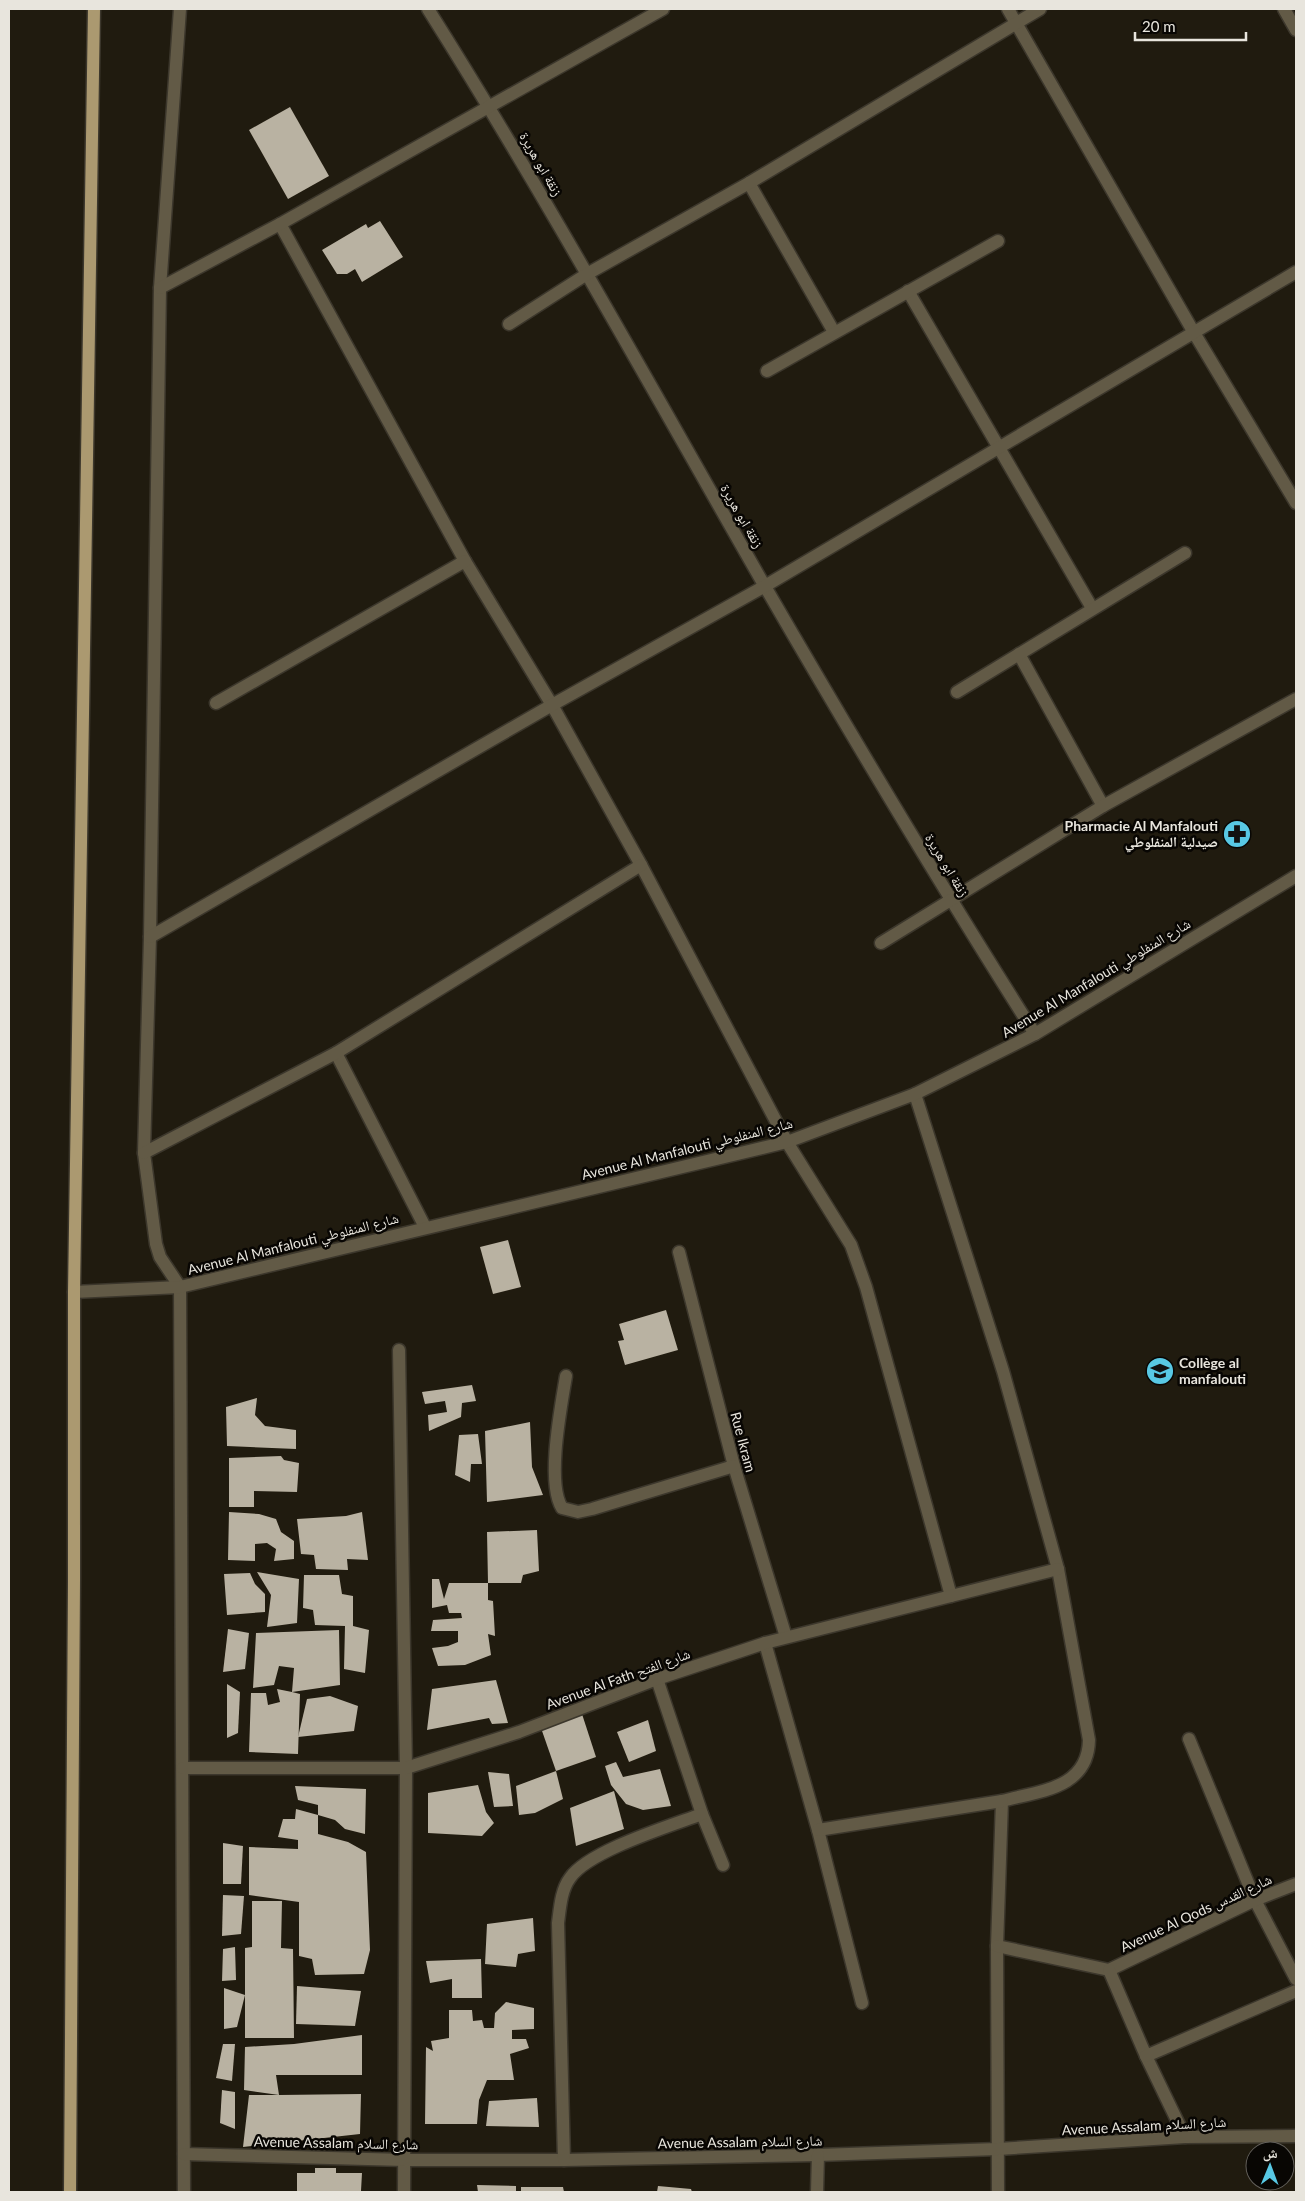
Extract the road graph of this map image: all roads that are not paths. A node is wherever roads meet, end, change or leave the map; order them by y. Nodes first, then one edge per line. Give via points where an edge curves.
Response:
1 (94, 9) edge
2 (180, 9) edge
3 (428, 9) edge
4 (663, 9) edge
5 (1008, 9) edge
6 (1040, 9) edge
7 (1284, 9) edge
8 (1016, 23) junction
9 (1296, 30) edge
10 (489, 106) junction
11 (750, 183) junction
12 (280, 224) junction
13 (998, 241) dead end
14 (1296, 272) edge
15 (587, 274) junction
16 (160, 288) junction
17 (908, 291) junction
18 (509, 324) dead end
19 (1193, 331) junction
20 (834, 332) junction
21 (767, 370) dead end
22 (998, 450) junction
23 (1296, 503) edge
24 (1185, 553) dead end
25 (465, 561) junction
26 (765, 586) junction
27 (1092, 608) junction
28 (1019, 654) junction
29 (958, 692) dead end
30 (1296, 699) edge
31 (216, 703) dead end
32 (552, 705) junction
33 (1103, 806) junction
34 (641, 866) junction
35 (1296, 876) edge
36 (950, 900) junction
37 (150, 937) junction
38 (881, 943) dead end
39 (1035, 1034) junction
40 (336, 1053) junction
41 (915, 1094) junction
42 (787, 1142) junction
43 (144, 1153) junction
44 (425, 1228) junction
45 (679, 1252) dead end
46 (180, 1287) junction
47 (74, 1292) junction
48 (399, 1350) dead end
49 (566, 1376) dead end
50 (734, 1466) junction
51 (1058, 1569) junction
52 (951, 1596) junction
53 (786, 1637) junction
54 (766, 1643) junction
55 (657, 1679) junction
56 (1189, 1739) dead end
57 (183, 1768) junction
58 (406, 1768) junction
59 (1002, 1801) junction
60 (702, 1814) junction
61 (818, 1830) junction
62 (723, 1865) dead end
63 (1296, 1884) edge
64 (1255, 1900) junction
65 (997, 1946) junction
66 (1109, 1970) junction
67 (1296, 1979) edge
68 (1296, 1991) edge
69 (862, 2004) dead end
70 (1146, 2056) junction
71 (1296, 2136) edge
72 (1185, 2137) junction
73 (998, 2150) junction
74 (184, 2154) junction
75 (818, 2156) junction
76 (405, 2160) junction
77 (564, 2160) junction
78 (70, 2192) edge
79 (184, 2192) edge
80 (404, 2192) edge
81 (817, 2192) edge
82 (998, 2192) edge

1 - 47 main road
2 - 16 street
3 - 10 street, زنقة ابو هريرة
4 - 10 street
5 - 8 street
6 - 8 street
7 - 9 street
8 - 11 street
8 - 19 street
10 - 12 street
10 - 15 street, زنقة ابو هريرة
11 - 15 street
11 - 20 street
12 - 16 street
12 - 25 street
13 - 17 street
14 - 19 street
15 - 18 street
15 - 26 street, زنقة ابو هريرة
16 - 37 street
17 - 20 street
17 - 22 street
19 - 22 street
19 - 23 street
20 - 21 street
22 - 26 street
22 - 27 street
24 - 27 street
25 - 31 street
25 - 32 street
26 - 32 street
26 - 36 street, زنقة ابو هريرة
27 - 28 street
28 - 29 street
28 - 33 street
30 - 33 street
32 - 34 street
32 - 37 street
33 - 36 street
34 - 40 street
34 - 42 street
35 - 39 street, Avenue Al Manfalouti شارع المنفلوطي
36 - 38 street
36 - 39 street, زنقة ابو هريرة
37 - 43 street
39 - 41 street, Avenue Al Manfalouti شارع المنفلوطي
40 - 43 street
40 - 44 street
41 - 42 street, Avenue Al Manfalouti شارع المنفلوطي
41 - 51 street via 1003,1371
42 - 44 street, Avenue Al Manfalouti شارع المنفلوطي
42 - 52 street via 851,1245 866,1287
43 - 46 street via 156,1244 160,1257
44 - 46 street, Avenue Al Manfalouti شارع المنفلوطي
45 - 50 street, Rue Ikram
46 - 47 street, Avenue Al Manfalouti شارع المنفلوطي
46 - 57 street
47 - 78 main road
48 - 58 street
49 - 50 street via 558,1429 556,1474 562,1508 578,1512 592,1509
50 - 53 street, Rue Ikram
51 - 52 street, Avenue Al Fath شارع الفتح
51 - 59 street via 1087,1724 1087,1758 1078,1772 1058,1786
52 - 53 street, Avenue Al Fath شارع الفتح
53 - 54 street, Avenue Al Fath شارع الفتح
54 - 55 street, Avenue Al Fath شارع الفتح
54 - 61 street
55 - 58 street, Avenue Al Fath شارع الفتح via 519,1732
55 - 60 street
56 - 64 street
57 - 58 street, Avenue Al Fath شارع الفتح
57 - 74 street
58 - 76 street
59 - 61 street
59 - 65 street
60 - 62 street
60 - 77 street via 630,1841 584,1864 570,1878 563,1893 558,1923
61 - 69 street
63 - 64 street, Avenue Al Qods شارع القدس
64 - 66 street, Avenue Al Qods شارع القدس
64 - 67 street
65 - 66 street
65 - 73 street
66 - 70 street
68 - 70 street
70 - 72 street
71 - 72 street, Avenue Assalam شارع السلام
72 - 73 street, Avenue Assalam شارع السلام
73 - 75 street, Avenue Assalam شارع السلام
73 - 82 street
74 - 76 street, Avenue Assalam شارع السلام
74 - 79 street
75 - 77 street, Avenue Assalam شارع السلام
75 - 81 street
76 - 77 street, Avenue Assalam شارع السلام
76 - 80 street

